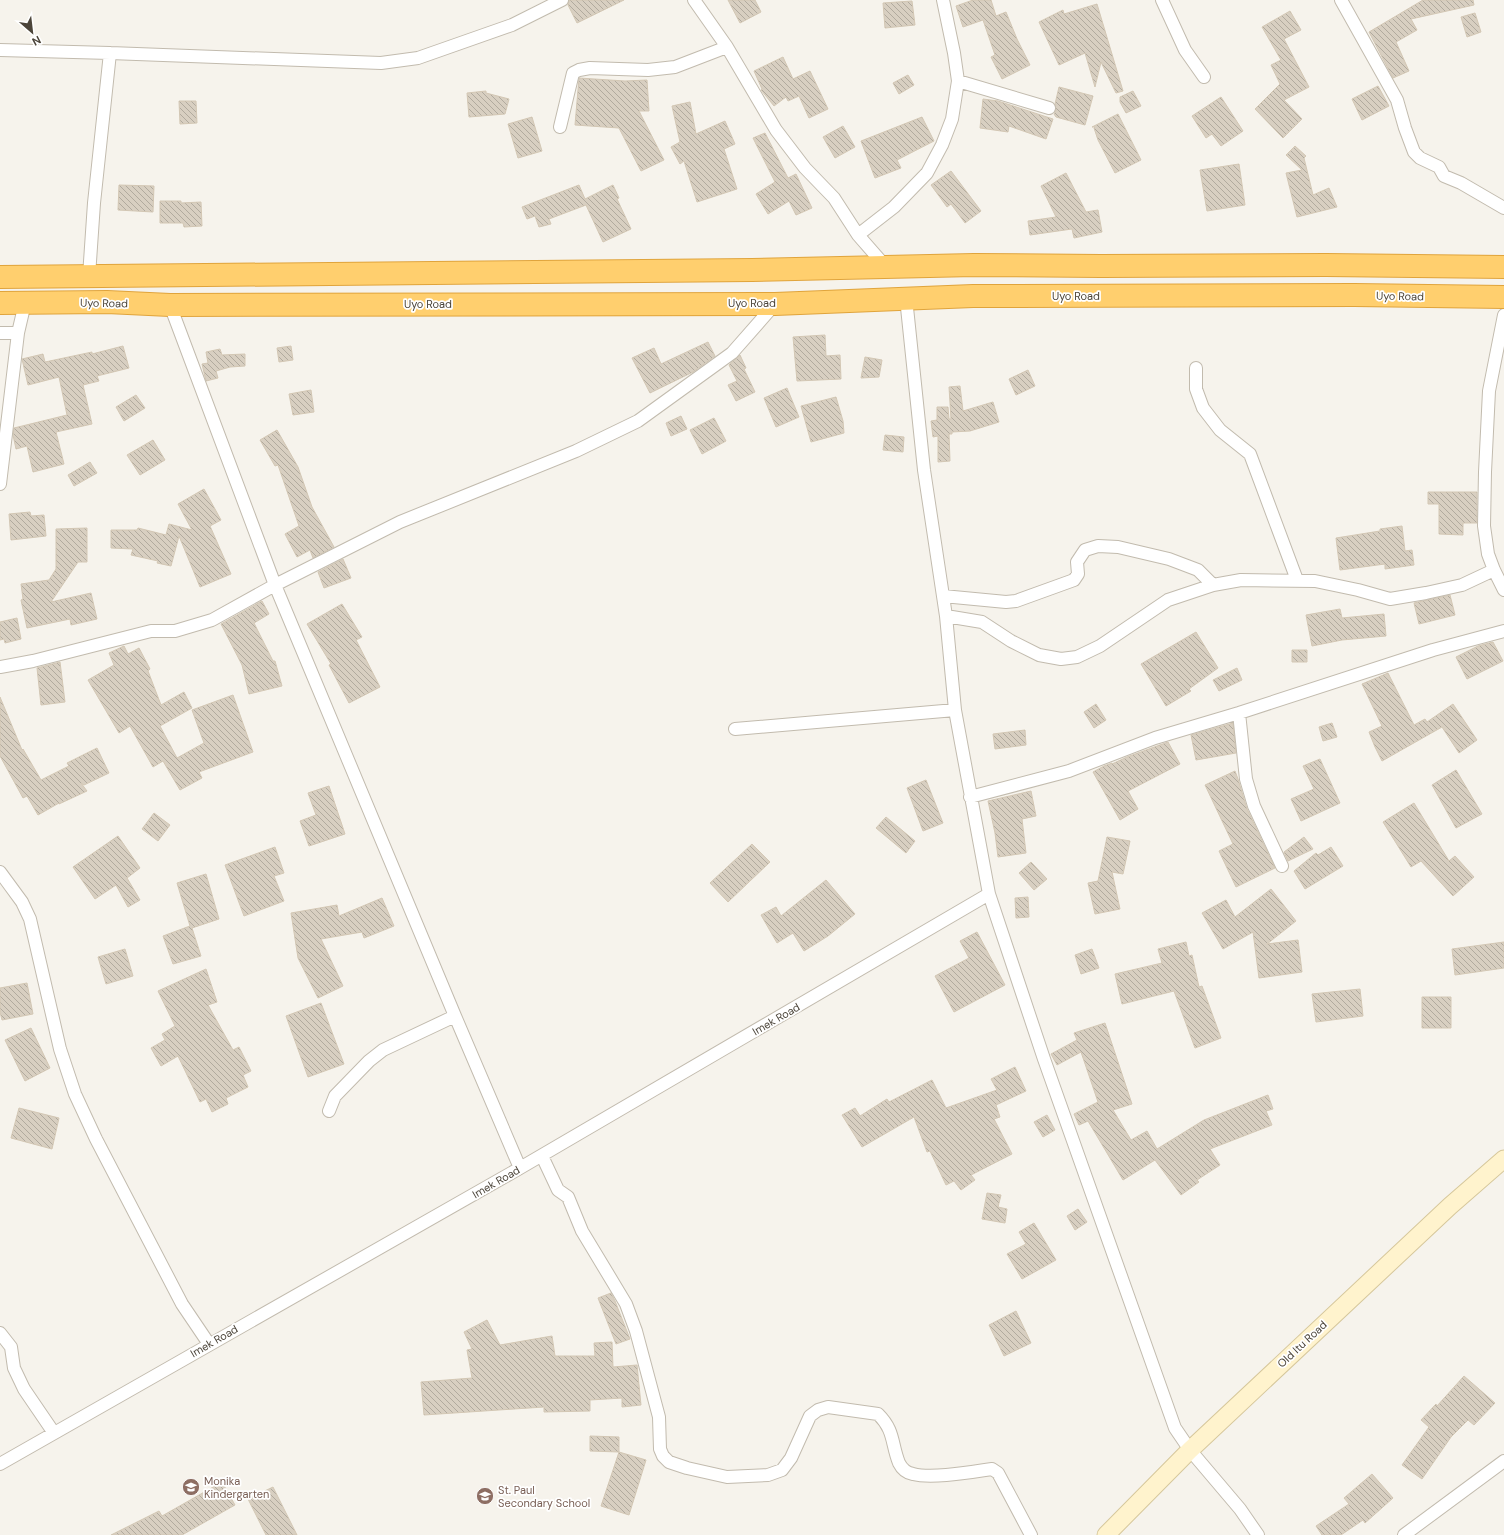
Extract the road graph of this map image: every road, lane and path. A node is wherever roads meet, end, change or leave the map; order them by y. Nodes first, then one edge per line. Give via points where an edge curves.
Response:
1 (562, 0) edge
2 (694, 0) edge
3 (943, 0) edge
4 (1162, 0) edge
5 (1341, 0) edge
6 (727, 47) junction
7 (0, 50) edge
8 (110, 53) junction
9 (1204, 77) dead end
10 (958, 81) junction
11 (1049, 108) dead end
12 (560, 127) dead end
13 (1504, 208) edge
14 (858, 235) junction
15 (886, 267) junction
16 (1504, 267) edge
17 (89, 276) junction
18 (0, 277) edge
19 (1504, 297) edge
20 (906, 298) junction
21 (0, 303) edge
22 (25, 303) junction
23 (775, 304) junction
24 (170, 305) junction
25 (1504, 315) edge
26 (0, 333) edge
27 (18, 333) junction
28 (1196, 368) dead end
29 (0, 484) edge
30 (1494, 570) junction
31 (1297, 580) junction
32 (275, 585) junction
33 (1213, 585) junction
34 (1504, 590) edge
35 (943, 596) junction
36 (946, 616) junction
37 (1504, 631) edge
38 (0, 667) edge
39 (955, 710) junction
40 (1239, 713) junction
41 (735, 730) dead end
42 (970, 797) junction
43 (1282, 866) dead end
44 (0, 872) edge
45 (989, 894) junction
46 (455, 1016) junction
47 (329, 1111) dead end
48 (542, 1156) junction
49 (1504, 1159) edge
50 (520, 1168) junction
51 (0, 1332) edge
52 (209, 1344) junction
53 (54, 1433) junction
54 (1190, 1450) junction
55 (1504, 1462) edge
56 (0, 1464) edge
57 (1031, 1535) edge
58 (1106, 1535) edge
59 (1258, 1535) edge
60 (1404, 1535) edge

1 - 8 street via 512,25 418,58 381,63
2 - 6 street
3 - 10 street
4 - 9 street via 1185,50
5 - 13 street via 1397,100 1414,152 1420,158 1439,166 1444,176
6 - 12 street via 675,67 648,70 579,70 573,73
6 - 14 street via 776,130 805,168 834,198
7 - 8 street
8 - 17 street
10 - 11 street
10 - 14 street via 952,118 942,146 927,173 894,207
14 - 15 street
15 - 16 highway
15 - 17 highway
17 - 18 highway
19 - 20 highway, Uyo Road via 1346,295
20 - 23 highway, Uyo Road
20 - 35 street via 924,470
21 - 22 highway, Uyo Road
22 - 24 highway, Uyo Road via 107,302
22 - 27 street
23 - 24 highway, Uyo Road
23 - 32 street via 732,353 638,422 576,451 400,522
24 - 32 street
25 - 30 street via 1489,391 1485,472 1484,526 1488,554
26 - 27 street
27 - 29 street
28 - 31 street via 1196,389 1203,408 1220,430 1250,454
30 - 31 street via 1462,585 1390,599 1314,581
30 - 34 street
31 - 33 street via 1241,580
32 - 38 street via 212,620 175,631 150,631
32 - 46 street
33 - 35 street via 1198,570 1168,559 1118,547 1098,546 1086,550 1077,562 1078,574 1074,580 1025,598 1006,602
33 - 36 street via 1168,600 1100,646 1077,656 1061,659 1039,655 982,622
35 - 36 street
36 - 39 street
37 - 40 street via 1433,650
39 - 41 street
39 - 42 street
40 - 42 street via 1155,738 1070,772
40 - 43 street via 1246,780 1254,806
42 - 45 street
44 - 52 street via 22,902 30,920 60,1049 75,1094 182,1304
45 - 48 street, Imek Road
45 - 54 street via 1175,1428
46 - 47 street via 383,1050 340,1090
46 - 50 street
48 - 50 street, Imek Road
48 - 57 street via 558,1190 568,1197 582,1231 626,1304 636,1331 659,1417 660,1449 669,1462 727,1477 768,1475 782,1470 791,1458 810,1416 818,1410 828,1407 878,1414 889,1427 900,1465 904,1470 926,1476 992,1470 998,1474
49 - 54 street, Old Itu Road via 1450,1206
50 - 52 street, Imek Road
51 - 53 street via 11,1347 14,1368 24,1389
52 - 53 street, Imek Road
53 - 56 street, Imek Road
54 - 58 street, Old Itu Road
54 - 59 street via 1240,1509
55 - 60 street

